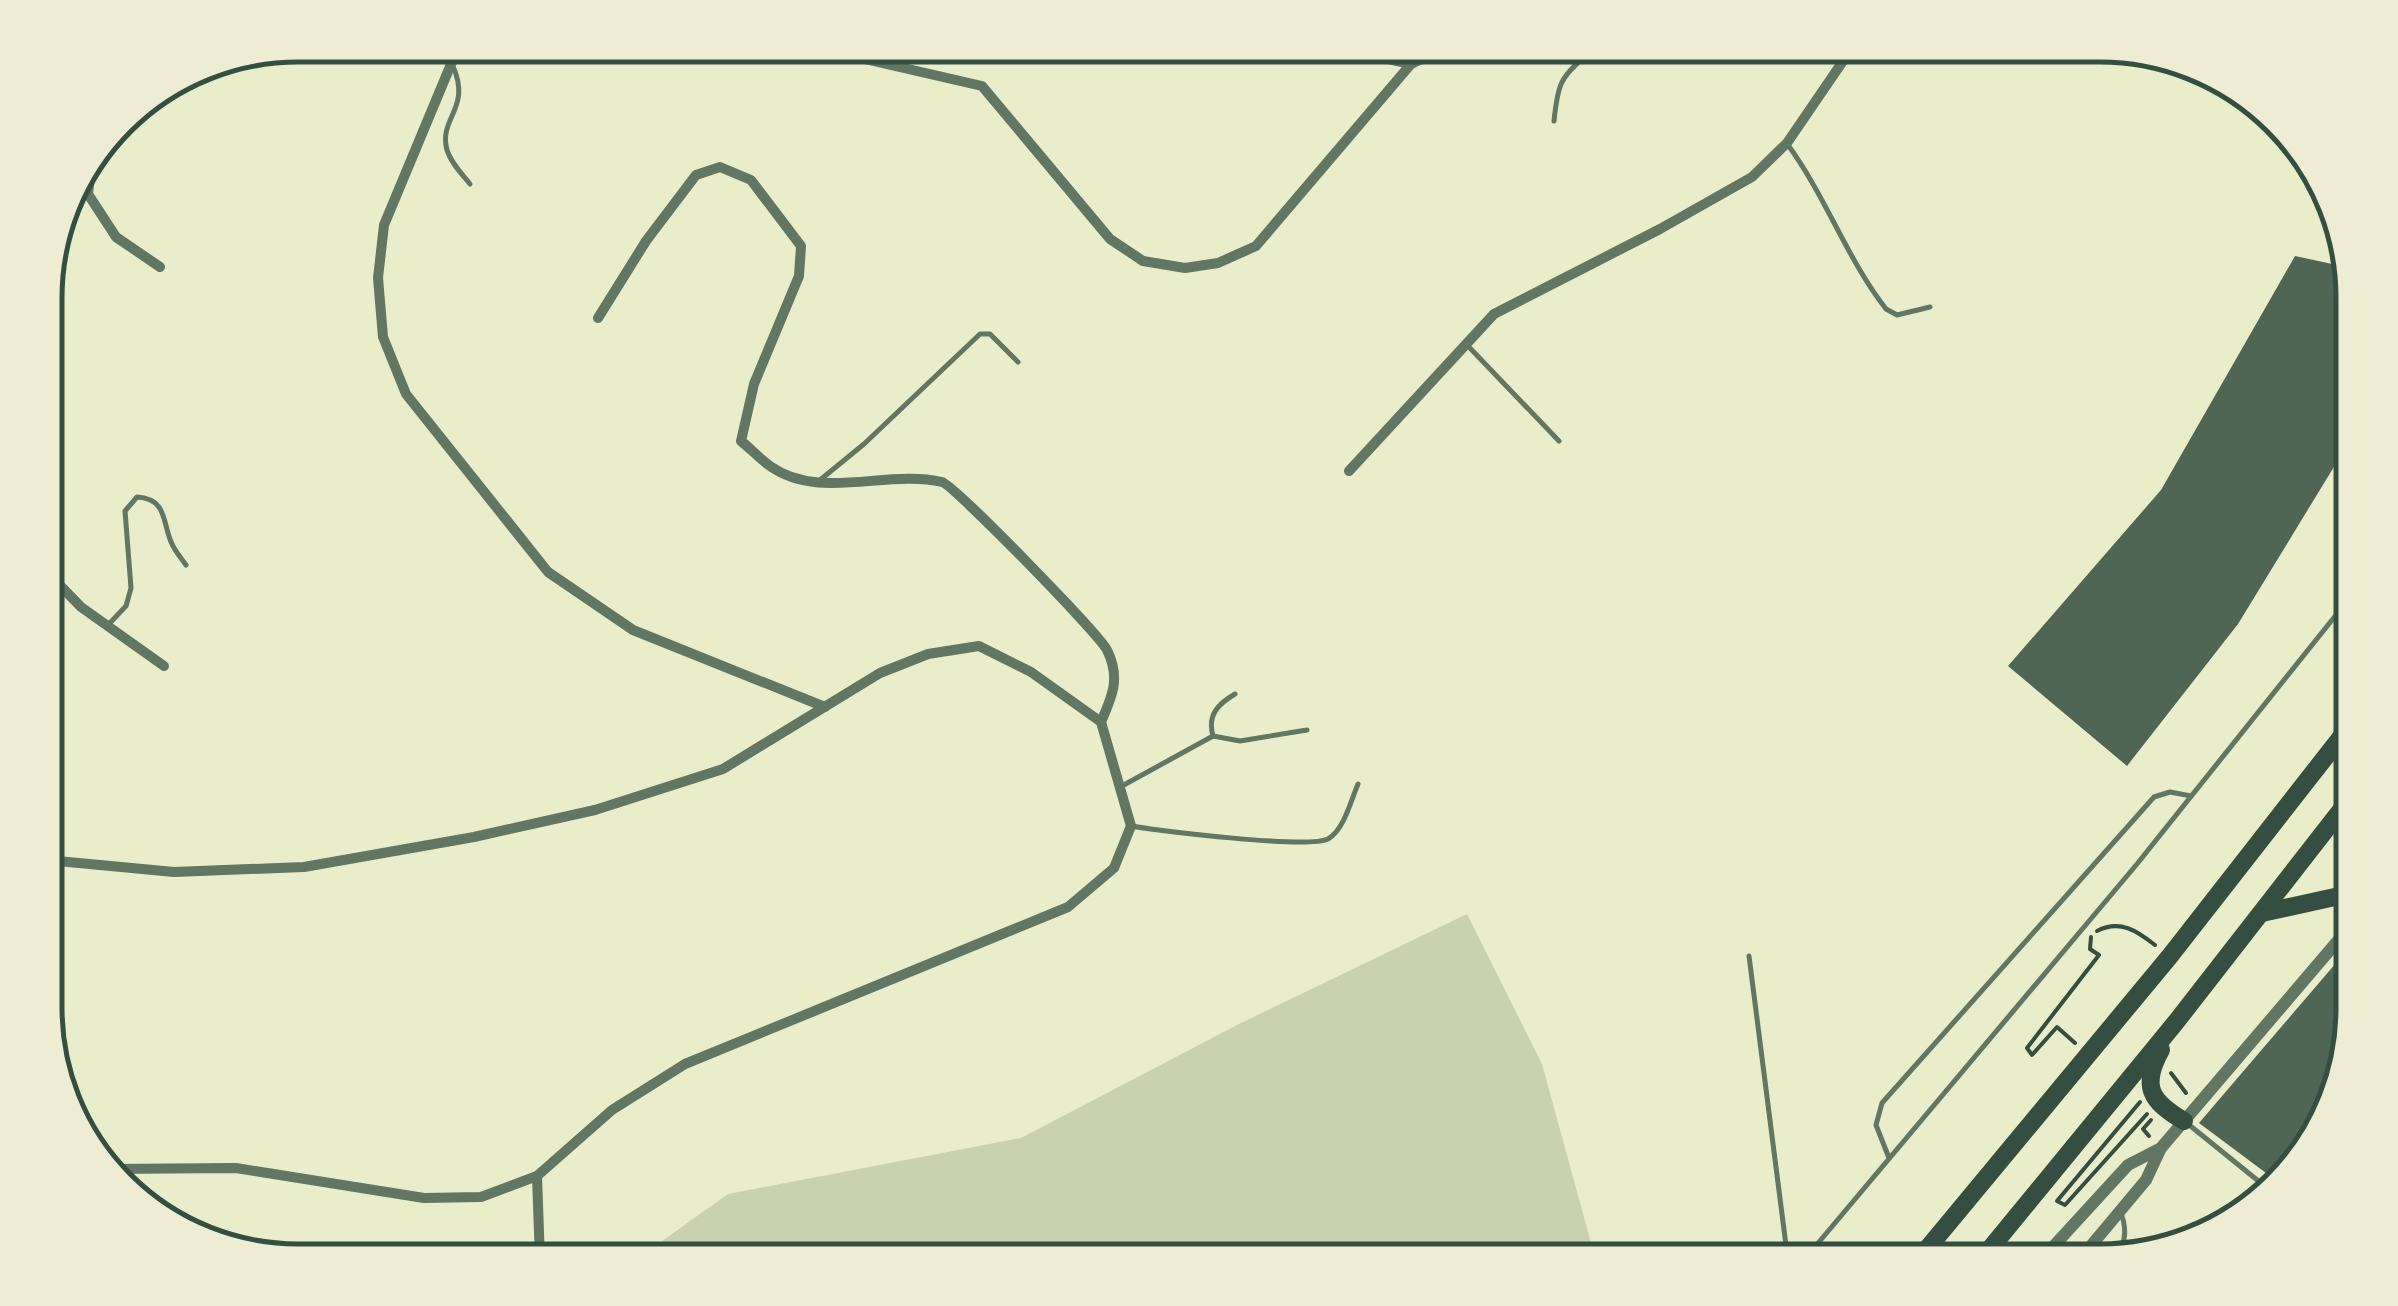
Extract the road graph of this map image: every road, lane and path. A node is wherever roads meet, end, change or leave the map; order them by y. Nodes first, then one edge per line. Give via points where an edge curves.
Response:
1 (881, 62) edge
2 (1402, 62) edge
3 (1415, 62) edge
4 (1576, 62) edge
5 (1842, 62) edge
6 (452, 63) joint
7 (1411, 64) junction
8 (1554, 122) dead end
9 (1787, 142) junction
10 (470, 184) dead end
11 (88, 192) edge
12 (160, 267) dead end
13 (1930, 307) dead end
14 (598, 318) dead end
15 (1467, 344) junction
16 (1018, 362) dead end
17 (1559, 441) dead end
18 (1349, 471) dead end
19 (816, 483) junction
20 (186, 564) dead end
21 (63, 588) edge
22 (2336, 615) edge
23 (108, 625) junction
24 (164, 666) dead end
25 (1236, 694) dead end
26 (824, 707) junction
27 (1101, 722) junction
28 (1307, 730) dead end
29 (1213, 736) junction
30 (2336, 744) edge
31 (1358, 784) dead end
32 (1122, 786) junction
33 (2191, 796) junction
34 (2336, 817) edge
35 (1131, 826) junction
36 (62, 861) edge
37 (2336, 897) edge
38 (2262, 913) junction
39 (2336, 943) edge
40 (2090, 949) dead end
41 (1749, 956) dead end
42 (2170, 956) junction
43 (2176, 1022) junction
44 (2184, 1121) junction
45 (2161, 1148) junction
46 (1889, 1158) junction
47 (127, 1169) edge
48 (537, 1176) junction
49 (2259, 1181) edge
50 (2120, 1210) junction
51 (2124, 1242) edge
52 (1786, 1243) edge
53 (1816, 1243) edge
54 (1931, 1243) edge
55 (1994, 1243) edge
56 (2056, 1243) edge
57 (2093, 1243) edge
58 (539, 1244) edge

1 - 7 street via 982,86 1110,239 1143,261 1184,268 1218,263 1256,246
2 - 7 street
3 - 7 street
4 - 8 lane via 1556,95
5 - 9 street
6 - 10 lane via 461,86 447,149
6 - 26 street via 384,226 378,278 383,336 406,394 548,572 633,630
9 - 13 lane via 1886,309 1898,315
9 - 15 street via 1752,177 1494,314
11 - 12 street via 116,237
14 - 19 street via 696,175 720,166 751,180 802,246 799,276 754,384 742,440 772,468
15 - 17 lane
15 - 18 street
16 - 19 lane via 990,334 980,334
19 - 27 street via 946,483 1107,650 1116,688
20 - 23 lane via 170,540 163,509 137,497 125,511 131,588 126,606
21 - 23 street
22 - 33 lane
23 - 24 street
25 - 29 lane via 1212,715
26 - 27 street via 928,654 979,646 1031,672
26 - 36 street via 723,769 595,810 474,837 304,868 174,872
27 - 32 street
28 - 29 lane via 1240,741
29 - 32 lane
30 - 42 highway
31 - 35 lane via 1340,826 1317,841
32 - 35 street
33 - 46 lane
33 - 46 lane via 2154,797 1882,1103 1876,1125
34 - 38 highway
35 - 48 street via 1114,868 1068,907 685,1064 612,1110
37 - 38 highway
38 - 43 highway
39 - 44 street
40 - 42 path via 2090,934 2107,926 2132,928
41 - 52 lane
42 - 54 highway
43 - 44 highway via 2150,1075 2151,1090 2160,1107
43 - 55 highway
44 - 45 street
44 - 49 lane
45 - 50 street via 2146,1180
45 - 56 street via 2128,1166
46 - 53 lane
47 - 48 street via 236,1168 424,1198 480,1197
48 - 58 street
50 - 51 lane
50 - 57 street

